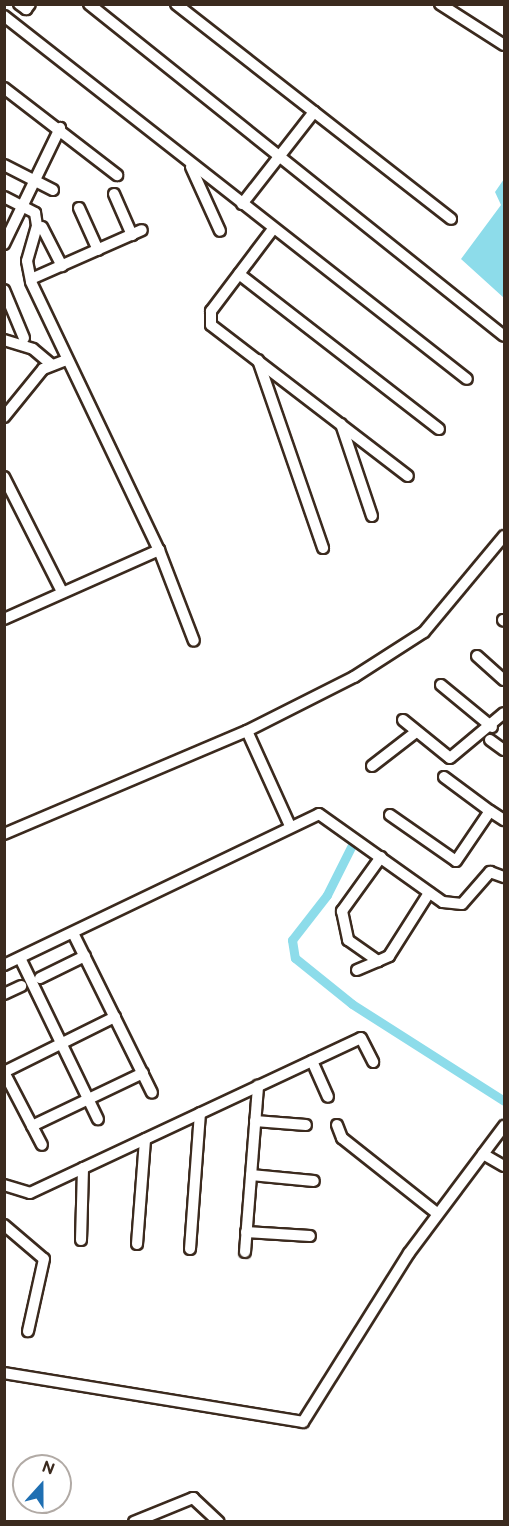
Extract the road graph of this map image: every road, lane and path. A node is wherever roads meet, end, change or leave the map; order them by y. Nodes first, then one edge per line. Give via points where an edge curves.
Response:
1 (19, 4) edge
2 (30, 4) edge
3 (89, 4) edge
4 (176, 4) edge
5 (440, 4) edge
6 (4, 16) edge
7 (504, 45) edge
8 (4, 88) edge
9 (314, 112) junction
10 (60, 128) junction
11 (278, 158) junction
12 (190, 164) junction
13 (4, 165) edge
14 (117, 175) dead end
15 (36, 182) junction
16 (52, 190) dead end
17 (114, 194) dead end
18 (4, 197) edge
19 (242, 204) junction
20 (22, 206) junction
21 (79, 208) dead end
22 (451, 219) dead end
23 (42, 227) dead end
24 (273, 229) junction
25 (142, 230) dead end
26 (220, 231) dead end
27 (132, 235) junction
28 (4, 244) edge
29 (98, 250) junction
30 (62, 266) junction
31 (239, 274) junction
32 (31, 279) junction
33 (4, 290) edge
34 (8, 309) edge
35 (504, 336) edge
36 (24, 338) dead end
37 (4, 340) edge
38 (67, 360) junction
39 (258, 360) junction
40 (52, 365) junction
41 (467, 379) dead end
42 (4, 417) edge
43 (340, 424) junction
44 (439, 429) dead end
45 (408, 476) dead end
46 (4, 477) edge
47 (372, 516) dead end
48 (504, 536) edge
49 (324, 548) dead end
50 (159, 550) junction
51 (61, 590) junction
52 (4, 619) edge
53 (194, 641) dead end
54 (477, 656) dead end
55 (504, 680) edge
56 (441, 685) dead end
57 (504, 713) edge
58 (403, 720) dead end
59 (492, 727) junction
60 (247, 731) junction
61 (416, 732) junction
62 (490, 740) dead end
63 (504, 750) edge
64 (372, 765) dead end
65 (444, 777) dead end
66 (490, 811) junction
67 (390, 815) dead end
68 (504, 820) edge
69 (290, 826) junction
70 (4, 834) edge
71 (381, 857) junction
72 (504, 877) edge
73 (429, 893) junction
74 (443, 902) junction
75 (422, 909) junction
76 (73, 933) junction
77 (85, 956) junction
78 (20, 958) junction
79 (378, 961) junction
80 (4, 965) edge
81 (357, 970) dead end
82 (40, 978) dead end
83 (21, 986) dead end
84 (4, 994) edge
85 (115, 1017) junction
86 (62, 1044) junction
87 (312, 1061) junction
88 (374, 1062) dead end
89 (4, 1072) edge
90 (143, 1073) junction
91 (258, 1086) junction
92 (152, 1093) dead end
93 (328, 1097) dead end
94 (88, 1099) junction
95 (200, 1113) junction
96 (98, 1119) dead end
97 (255, 1121) junction
98 (306, 1125) dead end
99 (337, 1125) dead end
100 (32, 1126) junction
101 (504, 1126) edge
102 (145, 1139) junction
103 (42, 1145) dead end
104 (483, 1154) junction
105 (504, 1166) edge
106 (83, 1168) junction
107 (251, 1175) junction
108 (314, 1180) dead end
109 (4, 1185) edge
110 (438, 1214) junction
111 (4, 1225) edge
112 (246, 1232) junction
113 (309, 1236) dead end
114 (81, 1240) dead end
115 (137, 1244) dead end
116 (190, 1249) dead end
117 (244, 1252) dead end
118 (28, 1331) dead end
119 (4, 1373) edge
120 (134, 1521) edge
121 (219, 1521) edge

1 - 2 street
3 - 11 street
4 - 9 street
5 - 7 street
6 - 12 street
8 - 10 street
9 - 11 street
9 - 22 street
10 - 14 street
10 - 15 street
11 - 19 street
11 - 35 street
12 - 19 street
12 - 26 street
13 - 15 street
15 - 16 street
15 - 20 street
17 - 27 street
18 - 20 street
19 - 24 street
20 - 28 street
20 - 32 street via 35,213 37,226 27,253
21 - 29 street
23 - 30 street
24 - 31 street
24 - 41 street
25 - 27 street
27 - 29 street
29 - 30 street
30 - 32 street
31 - 39 street via 208,318
31 - 44 street
32 - 38 street
33 - 34 street
34 - 36 street
37 - 40 street via 33,350
38 - 40 street
38 - 50 street
39 - 43 street
39 - 49 street
40 - 42 street via 43,369
43 - 45 street
43 - 47 street
46 - 51 street
48 - 60 street via 424,632 354,676
50 - 51 street
50 - 53 street
51 - 52 street
54 - 55 street
56 - 59 street
57 - 59 street
58 - 61 street
59 - 61 street via 450,758
60 - 69 street
60 - 70 street
61 - 64 street
62 - 63 street
65 - 66 street
66 - 67 street via 456,861
66 - 68 street
69 - 71 street via 319,814
69 - 76 street
71 - 73 street
71 - 79 street via 342,911 348,940
72 - 74 street via 490,872 462,904
73 - 74 street
73 - 75 street
74 - 75 street
75 - 79 street via 389,956
76 - 77 street
76 - 78 street
77 - 82 street
77 - 85 street
78 - 80 street
78 - 86 street
79 - 81 street
83 - 84 street
85 - 86 street
85 - 90 street
86 - 89 street
86 - 94 street
87 - 88 street via 361,1038
87 - 91 street
87 - 93 street
89 - 100 street
90 - 92 street
90 - 94 street
91 - 95 street
91 - 97 street
94 - 96 street
94 - 100 street
95 - 102 street
95 - 116 street
97 - 98 street
97 - 107 street
99 - 110 street via 342,1138
100 - 103 street
101 - 104 street
102 - 106 street
102 - 115 street
104 - 105 street
104 - 110 street
106 - 109 street via 30,1193
106 - 114 street
107 - 108 street
107 - 112 street
110 - 119 street via 303,1422
111 - 118 street via 44,1259
112 - 113 street
112 - 117 street
120 - 121 street via 193,1497

